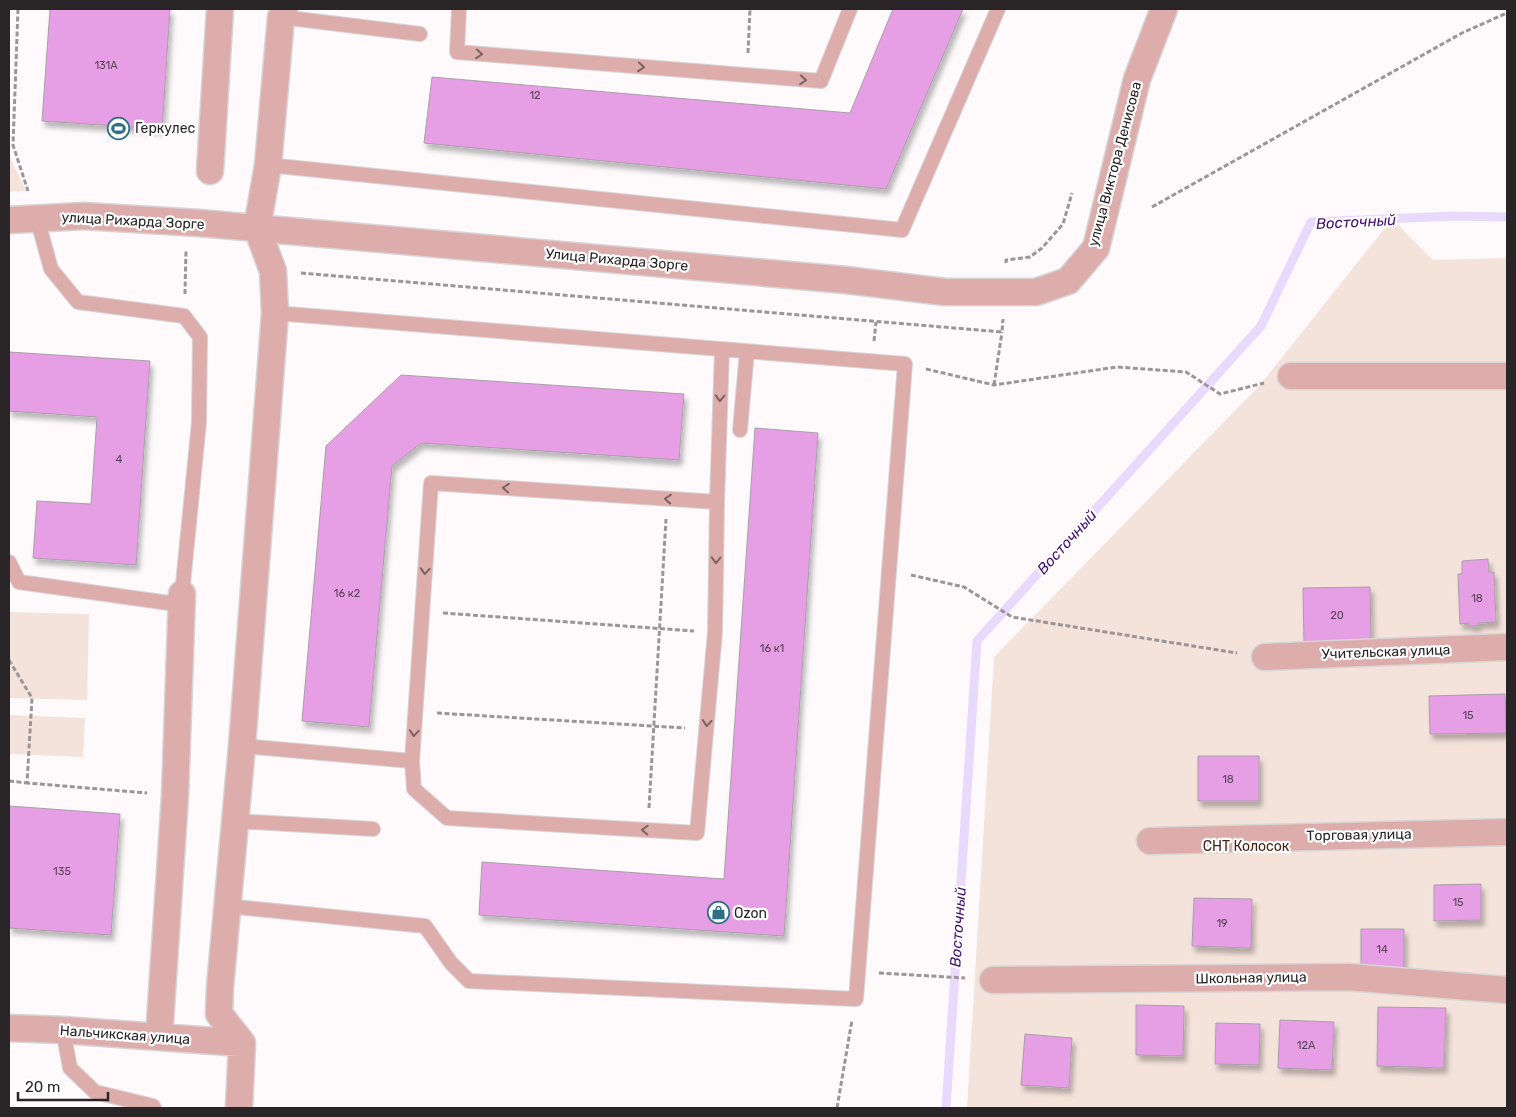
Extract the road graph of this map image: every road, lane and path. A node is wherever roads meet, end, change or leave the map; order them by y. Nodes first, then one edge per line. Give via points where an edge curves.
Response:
1 (18, 9) edge
2 (220, 9) edge
3 (459, 9) edge
4 (750, 9) edge
5 (850, 9) edge
6 (998, 9) edge
7 (1164, 9) edge
8 (283, 13) edge
9 (1507, 14) edge
10 (420, 34) dead end
11 (747, 75) junction
12 (268, 165) junction
13 (210, 171) dead end
14 (1152, 207) dead end
15 (37, 218) junction
16 (9, 220) edge
17 (257, 228) junction
18 (976, 292) joint
19 (275, 314) junction
20 (1002, 332) dead end
21 (722, 349) junction
22 (747, 351) junction
23 (905, 364) junction
24 (1291, 376) joint
25 (1507, 376) edge
26 (994, 385) junction
27 (740, 430) dead end
28 (667, 499) junction
29 (716, 502) junction
30 (9, 562) edge
31 (888, 570) junction
32 (182, 594) junction
33 (422, 612) junction
34 (660, 628) junction
35 (714, 632) junction
36 (1507, 647) edge
37 (1265, 657) joint
38 (9, 660) edge
39 (415, 712) junction
40 (654, 726) junction
41 (706, 730) junction
42 (242, 746) junction
43 (412, 761) junction
44 (9, 781) edge
45 (27, 783) junction
46 (175, 796) junction
47 (235, 821) junction
48 (373, 829) dead end
49 (648, 830) junction
50 (1507, 832) edge
51 (1150, 841) dead end
52 (227, 906) junction
53 (858, 972) junction
54 (981, 980) joint
55 (1507, 990) edge
56 (856, 1000) junction
57 (9, 1028) edge
58 (63, 1030) junction
59 (160, 1037) junction
60 (242, 1043) junction
61 (154, 1108) edge
62 (239, 1108) edge
63 (837, 1108) edge

1 - 15 path via 13,145
2 - 13 street
3 -> 11 lane via 457,52
4 - 11 path
11 -> 5 lane via 821,81
6 - 12 lane via 902,230
7 - 18 street, улица Виктора Денисова via 1137,79 1096,248 1068,281 1036,292
8 - 10 lane
8 - 12 street
9 - 14 path via 1462,33
12 - 17 street
15 - 16 street, улица Рихарда Зорге
15 - 17 street, улица Рихарда Зорге via 84,216
15 - 32 lane via 51,269 78,302 184,316 200,337 199,422
17 - 18 street, Улица Рихарда Зорге via 846,280 945,292
17 - 19 street via 273,271
19 - 21 lane
19 - 42 street
20 - 26 path
21 - 22 lane
21 -> 29 lane
22 - 23 lane
22 - 27 lane
23 - 26 path
23 - 31 lane
24 - 25 street
24 - 26 path via 1220,394 1186,372 1117,367
29 -> 28 lane
28 -> 33 lane via 431,483
28 - 34 path
29 -> 35 lane
30 - 32 lane via 19,582 169,603
31 - 37 path via 964,587 1012,617
31 - 53 lane
32 - 46 street
33 - 34 path
33 - 39 lane
34 - 35 path
34 - 40 path
35 -> 41 lane
36 - 37 street, Учительская улица
38 - 45 path via 32,698
39 - 40 path
39 -> 43 lane
40 - 41 path
40 - 49 path
41 - 49 lane via 696,833
42 - 43 lane
42 - 47 street
49 -> 43 lane via 447,818 414,789
44 - 45 path
45 - 46 path
46 - 59 street
47 - 48 lane
47 - 52 street
50 - 51 street, Торговая улица
52 - 56 lane via 425,926 451,963 469,981
52 - 60 street via 219,1014
53 - 54 path
53 - 56 lane
54 - 55 street, Школьная улица via 1348,977
56 - 63 path
57 - 58 street, Нальчикская улица
58 - 59 street, Нальчикская улица
58 - 61 lane via 70,1068 95,1092
59 - 60 street, Нальчикская улица
60 - 62 street

